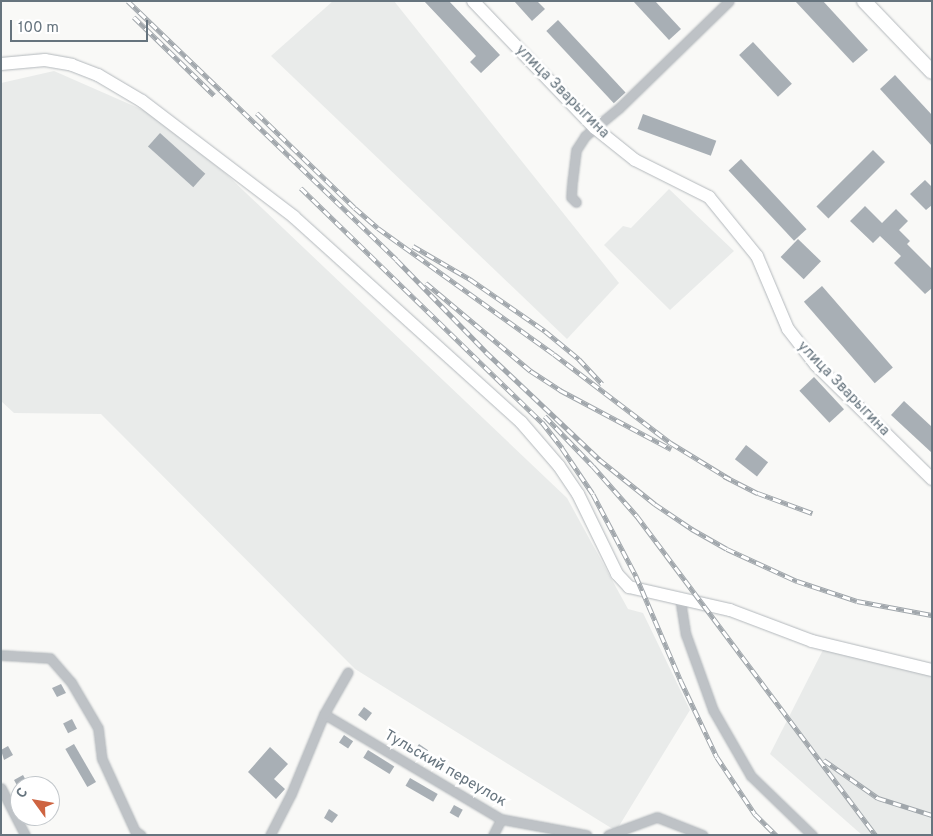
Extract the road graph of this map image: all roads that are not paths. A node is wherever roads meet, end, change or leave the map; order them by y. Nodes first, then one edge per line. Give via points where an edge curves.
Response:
1 (474, 1) edge
2 (729, 1) edge
3 (864, 1) edge
4 (1, 64) edge
5 (932, 72) edge
6 (595, 128) junction
7 (576, 202) dead end
8 (932, 479) edge
9 (680, 598) junction
10 (1, 655) edge
11 (932, 670) edge
12 (348, 672) dead end
13 (324, 714) junction
14 (1, 788) edge
15 (502, 819) junction
16 (625, 833) edge
17 (25, 835) edge
18 (141, 835) edge
19 (270, 835) edge
20 (493, 835) edge
21 (587, 835) edge
22 (608, 835) edge
23 (703, 835) edge
24 (812, 835) edge

1 - 6 street, улица Зварыгина
2 - 6 street
3 - 5 main road
4 - 9 street via 45,60 72,65 98,75 142,101 294,217 521,422 578,494 617,574 629,587
6 - 7 street via 576,150 571,197
6 - 8 street, улица Зварыгина via 635,160 709,197 757,256 788,329 816,365
9 - 11 street via 730,610 812,641
9 - 24 street via 686,635 713,710 751,776
10 - 18 street via 50,658 70,682 98,728 102,759 135,831
12 - 13 street
13 - 15 street, Тульский переулок
13 - 19 street
14 - 17 street
15 - 20 street
15 - 21 street, Тульский переулок
16 - 22 street
16 - 23 street via 657,817

